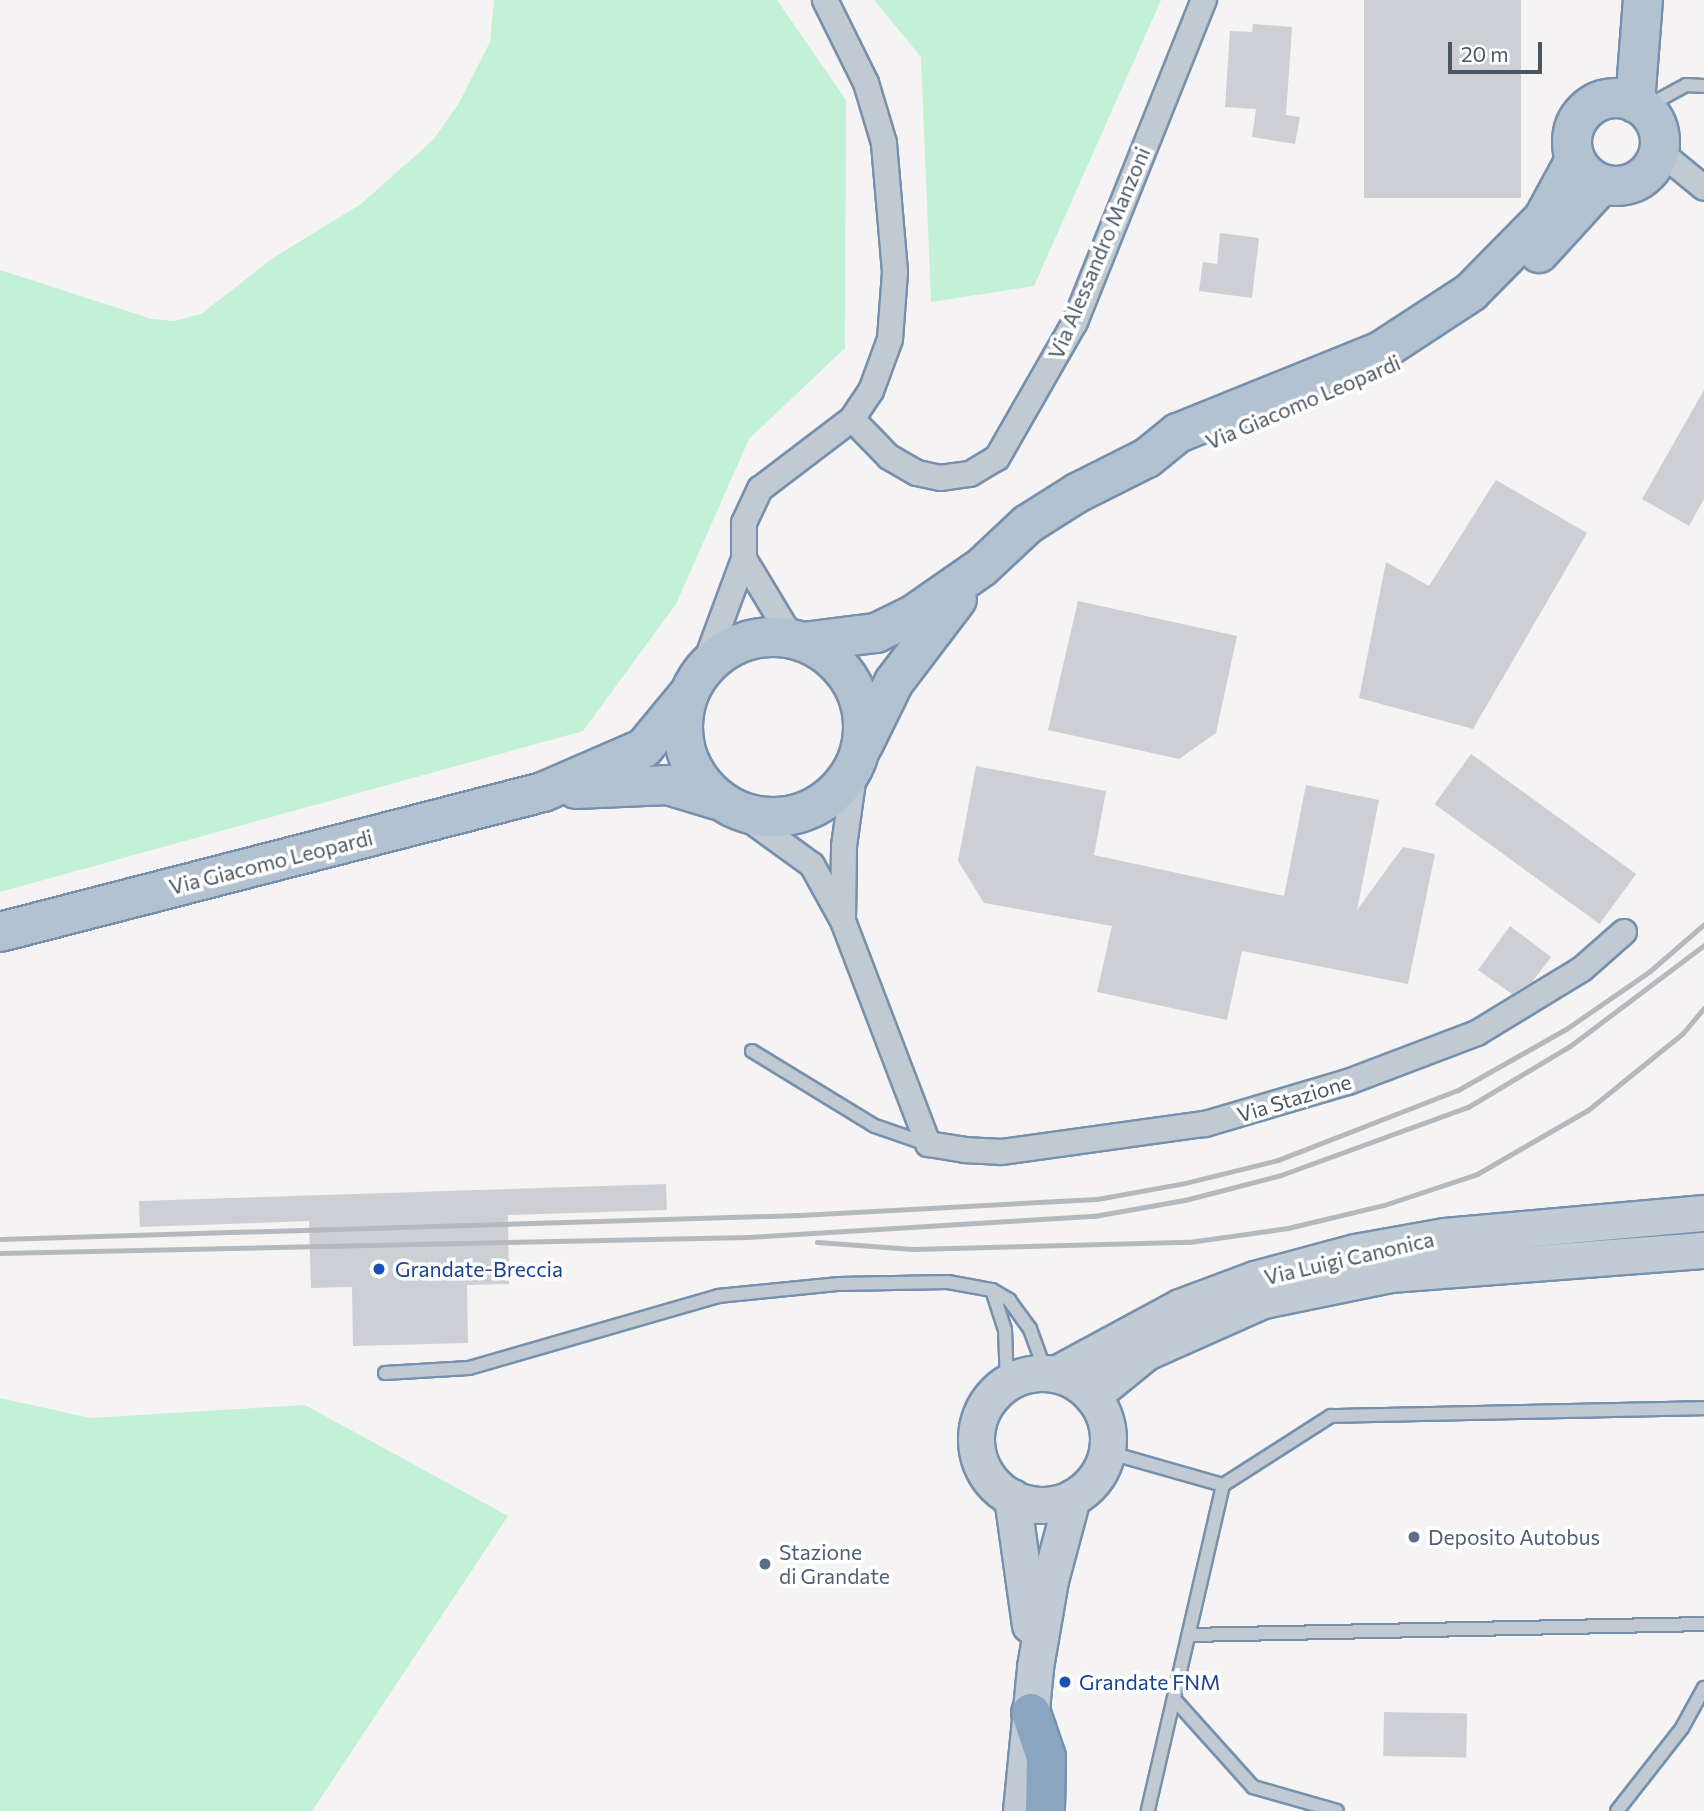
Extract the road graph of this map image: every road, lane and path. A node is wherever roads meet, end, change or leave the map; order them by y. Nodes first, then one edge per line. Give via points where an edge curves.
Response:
1 (825, 0) edge
2 (1204, 0) edge
3 (1642, 6) edge
4 (1704, 86) edge
5 (1630, 103) junction
6 (1659, 151) junction
7 (1589, 172) junction
8 (1704, 188) edge
9 (852, 419) junction
10 (744, 559) junction
11 (982, 567) junction
12 (797, 640) junction
13 (696, 682) junction
14 (859, 756) junction
15 (543, 792) junction
16 (728, 806) junction
17 (843, 920) junction
18 (0, 932) edge
19 (1624, 932) dead end
20 (752, 1051) dead end
21 (928, 1144) junction
22 (1704, 1213) edge
23 (1704, 1250) edge
24 (992, 1290) junction
25 (385, 1373) dead end
26 (1051, 1374) junction
27 (1007, 1383) junction
28 (1092, 1396) junction
29 (1704, 1408) edge
30 (1107, 1452) junction
31 (1223, 1485) junction
32 (1012, 1497) junction
33 (1072, 1498) junction
34 (1704, 1624) edge
35 (1189, 1635) junction
36 (1035, 1667) junction
37 (1704, 1688) edge
38 (1175, 1700) junction
39 (1031, 1713) joint
40 (1041, 1805) edge
41 (1149, 1811) edge
42 (1337, 1811) edge
43 (1617, 1811) edge

1 - 9 street via 866,83 884,143 892,209 895,272 890,339 871,391
2 - 9 street, Via Alessandro Manzoni via 1074,322 997,458 970,474 940,478 917,473 889,457
3 - 5 main road
4 - 5 lane via 1686,85
5 - 6 main road via 1658,128
5 - 7 main road, Via Giacomo Leopardi via 1598,102 1578,120 1573,132
6 - 7 main road via 1644,176 1631,184
6 - 8 street
7 - 11 main road, Via Giacomo Leopardi via 1471,292 1381,351 1178,433 1147,458 1028,524
9 - 10 street via 760,489 744,523
10 - 12 street
10 - 13 street
11 - 12 main road, Via Giacomo Leopardi via 914,615 876,633
11 - 14 main road, Via Giacomo Leopardi via 894,682
12 - 13 main road, Via Giacomo Leopardi via 749,639 724,650
12 - 14 main road via 825,653 846,674 859,699
13 - 15 main road, Via Giacomo Leopardi via 644,748
13 - 16 main road via 681,730 688,763
14 - 16 main road, Via Giacomo Leopardi via 827,800 801,814 772,818
14 - 17 street via 844,846
15 - 16 main road, Via Giacomo Leopardi via 668,785
15 - 18 main road, Via Giacomo Leopardi
16 - 17 street via 812,865
17 - 21 street
19 - 21 street, Via Stazione via 1582,969 1477,1033 1278,1105 1192,1126 1002,1152
20 - 21 lane, Via Stazione via 875,1126
22 - 26 street, Via Luigi Canonica via 1445,1236 1355,1252 1255,1279 1180,1307
23 - 28 street, Via Luigi Canonica via 1391,1274 1263,1300 1146,1352
24 - 25 lane via 948,1282 839,1284 718,1296 470,1368
24 - 26 lane via 1023,1316
24 - 27 lane via 1005,1330
26 - 27 street, Via Luigi Canonica
26 - 28 street
27 - 32 street via 986,1405 976,1434 984,1471
28 - 30 street via 1106,1422
29 - 31 lane via 1331,1416
30 - 31 lane
30 - 33 street via 1088,1487
31 - 35 lane
32 - 33 street via 1042,1504
32 - 36 street
33 - 36 street via 1049,1580
34 - 35 lane
35 - 38 lane
36 - 39 street
37 - 43 lane via 1682,1728
38 - 41 lane
38 - 42 lane via 1253,1787
39 - 40 highway via 1046,1757

